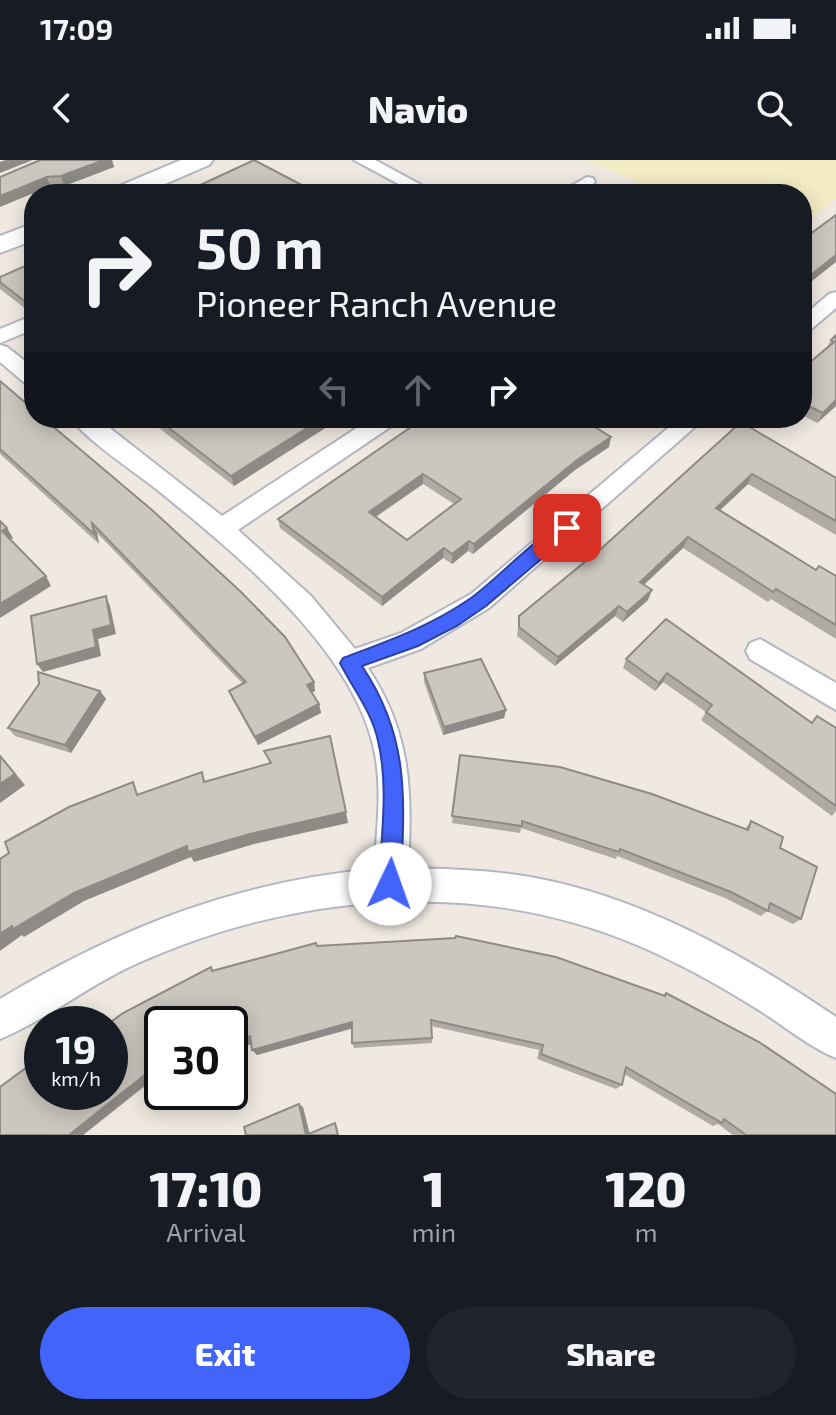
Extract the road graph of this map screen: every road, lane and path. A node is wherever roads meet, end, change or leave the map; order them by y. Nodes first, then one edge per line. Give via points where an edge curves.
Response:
1 (201, 160) edge
2 (371, 161) edge
3 (587, 182) dead end
4 (145, 184) edge
5 (412, 184) edge
6 (583, 184) edge
7 (24, 235) edge
8 (0, 245) edge
9 (836, 298) edge
10 (812, 318) edge
11 (24, 326) edge
12 (0, 337) edge
13 (0, 351) edge
14 (24, 371) edge
15 (94, 428) edge
16 (373, 428) edge
17 (682, 428) edge
18 (219, 530) junction
19 (760, 651) dead end
20 (349, 663) junction
21 (836, 698) edge
22 (390, 884) junction
23 (0, 1020) edge
24 (833, 1028) edge

1 - 4 main road
2 - 5 street
3 - 6 street
7 - 8 main road
9 - 10 street
11 - 12 street
13 - 14 street
15 - 18 street
16 - 18 street
17 - 20 street via 480,601 411,641
18 - 20 street via 333,637
19 - 21 street
20 - 22 street via 369,692 388,740 394,792
22 - 23 street via 261,902 199,920 121,949
22 - 24 street via 532,894 592,911 738,975

